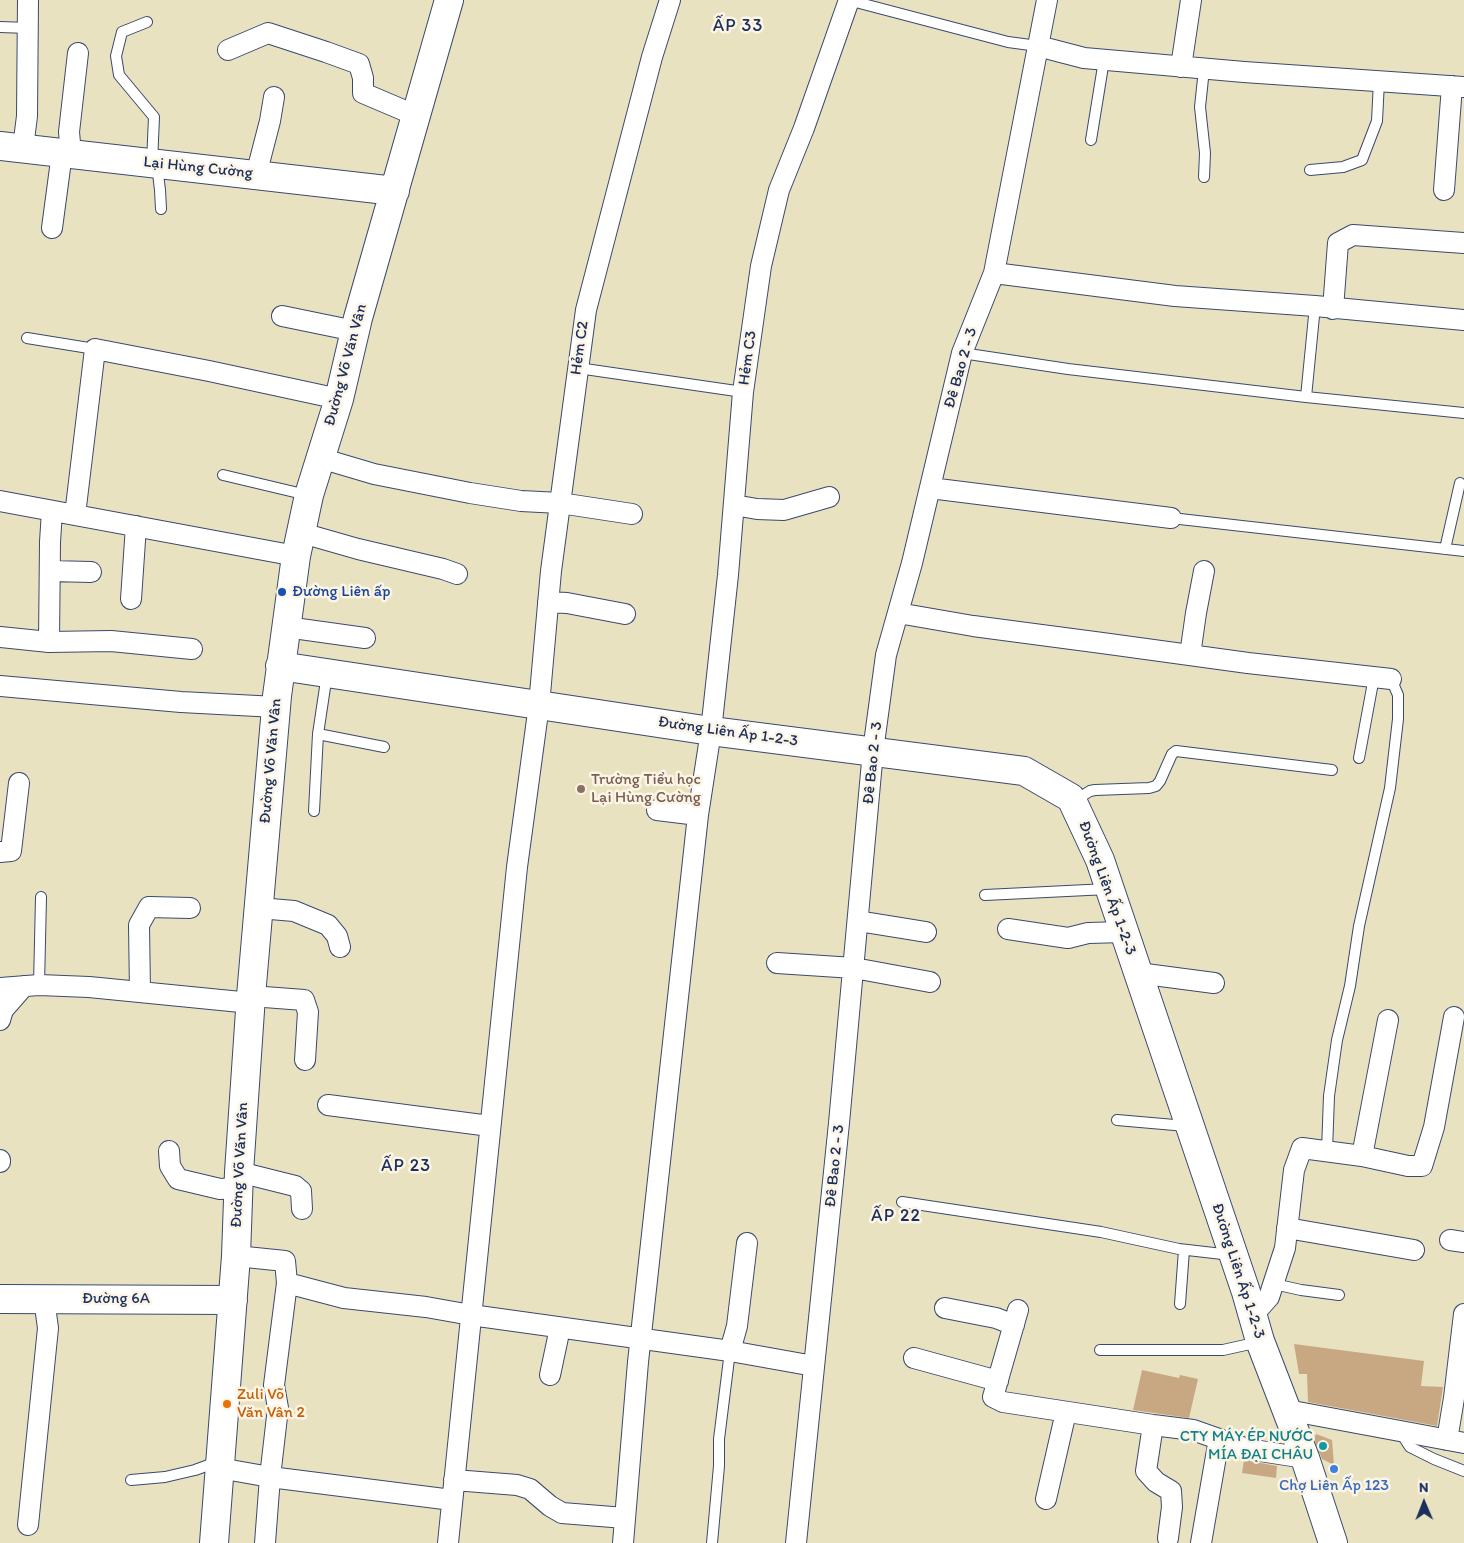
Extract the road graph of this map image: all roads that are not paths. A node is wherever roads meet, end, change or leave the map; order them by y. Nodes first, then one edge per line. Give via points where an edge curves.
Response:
1 (28, 0) edge
2 (449, 0) edge
3 (670, 0) edge
4 (849, 0) edge
5 (1047, 0) edge
6 (1190, 0) edge
7 (147, 22) dead end
8 (0, 27) edge
9 (28, 28) junction
10 (1038, 46) junction
11 (228, 50) dead end
12 (78, 53) dead end
13 (1104, 60) junction
14 (1182, 67) junction
15 (1204, 69) junction
16 (1379, 82) junction
17 (1458, 86) edge
18 (274, 97) dead end
19 (417, 116) junction
20 (1091, 140) dead end
21 (12, 147) edge
22 (66, 153) junction
23 (155, 163) junction
24 (1310, 170) dead end
25 (256, 175) junction
26 (1204, 177) dead end
27 (1444, 190) dead end
28 (395, 191) junction
29 (160, 209) dead end
30 (52, 228) dead end
31 (1464, 243) edge
32 (994, 273) junction
33 (1324, 307) junction
34 (282, 316) dead end
35 (1464, 320) edge
36 (355, 331) junction
37 (27, 338) dead end
38 (95, 349) junction
39 (962, 352) junction
40 (578, 368) junction
41 (743, 392) junction
42 (1306, 398) junction
43 (338, 399) junction
44 (1464, 413) edge
45 (320, 458) junction
46 (223, 474) dead end
47 (1460, 483) dead end
48 (930, 488) junction
49 (310, 495) junction
50 (829, 498) dead end
51 (0, 501) edge
52 (560, 503) junction
53 (734, 504) junction
54 (52, 511) junction
55 (632, 514) dead end
56 (75, 515) junction
57 (1171, 518) joint
58 (136, 526) junction
59 (299, 545) junction
60 (1445, 549) junction
61 (1464, 551) edge
62 (50, 571) junction
63 (1204, 571) dead end
64 (91, 572) dead end
65 (457, 574) dead end
66 (131, 599) dead end
67 (548, 602) junction
68 (898, 613) junction
69 (625, 614) dead end
70 (286, 626) junction
71 (0, 637) edge
72 (365, 638) dead end
73 (49, 642) junction
74 (192, 649) dead end
75 (1190, 655) junction
76 (280, 666) junction
77 (327, 673) junction
78 (1382, 678) junction
79 (0, 686) edge
80 (539, 706) junction
81 (276, 707) junction
82 (711, 731) junction
83 (318, 734) junction
84 (384, 747) dead end
85 (873, 751) junction
86 (1359, 758) dead end
87 (1332, 770) dead end
88 (19, 783) dead end
89 (1073, 802) junction
90 (657, 810) dead end
91 (314, 811) dead end
92 (698, 815) junction
93 (0, 852) edge
94 (1109, 889) junction
95 (985, 895) dead end
96 (41, 897) dead end
97 (190, 908) dead end
98 (259, 908) junction
99 (858, 921) junction
100 (1008, 930) dead end
101 (926, 932) dead end
102 (1124, 932) junction
103 (340, 947) dead end
104 (777, 963) dead end
105 (854, 968) junction
106 (1138, 972) junction
107 (930, 982) dead end
108 (1214, 983) dead end
109 (32, 986) junction
110 (0, 988) edge
111 (140, 992) junction
112 (251, 1000) junction
113 (1454, 1017) dead end
114 (0, 1020) edge
115 (1388, 1020) dead end
116 (305, 1060) dead end
117 (328, 1105) dead end
118 (1117, 1120) dead end
119 (490, 1126) junction
120 (1190, 1126) junction
121 (168, 1151) dead end
122 (1326, 1151) junction
123 (1362, 1156) junction
124 (238, 1180) junction
125 (902, 1202) dead end
126 (302, 1209) dead end
127 (1287, 1228) junction
128 (747, 1243) dead end
129 (1184, 1250) junction
130 (1414, 1250) dead end
131 (236, 1256) junction
132 (1234, 1256) junction
133 (287, 1283) junction
134 (1274, 1284) junction
135 (1339, 1295) dead end
136 (0, 1299) edge
137 (44, 1299) junction
138 (233, 1300) junction
139 (1180, 1304) dead end
140 (946, 1308) dead end
141 (1464, 1314) edge
142 (471, 1315) junction
143 (1253, 1315) junction
144 (560, 1328) junction
145 (641, 1340) junction
146 (1260, 1341) junction
147 (1100, 1350) dead end
148 (730, 1351) junction
149 (914, 1358) dead end
150 (814, 1366) junction
151 (550, 1375) dead end
152 (998, 1381) junction
153 (1286, 1410) junction
154 (1066, 1412) junction
155 (1153, 1425) junction
156 (1401, 1432) junction
157 (1219, 1439) junction
158 (1455, 1442) edge
159 (1305, 1458) junction
160 (220, 1464) junction
161 (1464, 1471) edge
162 (270, 1478) junction
163 (130, 1480) dead end
164 (454, 1480) junction
165 (1046, 1499) dead end
166 (452, 1500) junction
167 (625, 1518) junction
168 (28, 1525) dead end
169 (1168, 1538) dead end
170 (214, 1543) edge
171 (265, 1543) edge
172 (448, 1543) edge
173 (623, 1543) edge
174 (712, 1543) edge
175 (796, 1543) edge
176 (1201, 1543) edge
177 (1333, 1543) edge

1 - 9 street
2 - 19 street, Đường Võ Văn Vân
3 - 40 street, Hẻm C2 via 586,310
4 - 10 lane via 1008,42
4 - 41 street, Hẻm C3 via 779,190 761,266
5 - 10 street, Đê Bao 2 - 3
6 - 14 street
7 - 23 lane via 122,32 116,56 119,75 154,117
8 - 9 lane
9 - 21 street via 27,116
10 - 13 street
10 - 32 street, Đê Bao 2 - 3
11 - 19 street via 268,33 326,52 359,64 363,93
12 - 22 street
13 - 14 street
13 - 20 lane
14 - 15 street
15 - 16 street
15 - 26 lane via 1200,107 1206,153
16 - 17 street
16 - 24 lane via 1378,121 1362,160 1343,167
17 - 27 street
18 - 25 street
19 - 28 street, Đường Võ Văn Vân
21 - 22 street, Lại Hùng Cường
22 - 23 street, Lại Hùng Cường
22 - 30 street
23 - 25 street, Lại Hùng Cường
23 - 29 lane
25 - 28 street, Lại Hùng Cường
28 - 36 street, Đường Võ Văn Vân
31 - 33 street via 1354,235 1338,243
32 - 33 street via 1175,296
32 - 39 street, Đê Bao 2 - 3
33 - 35 street
33 - 42 lane
34 - 36 street
36 - 43 street, Đường Võ Văn Vân
37 - 38 lane
38 - 43 street
38 - 56 street
39 - 42 lane via 1068,370
39 - 48 street, Đê Bao 2 - 3
40 - 41 lane
40 - 52 street, Hẻm C2
41 - 53 street, Hẻm C3
42 - 44 lane
43 - 45 street, Đường Võ Văn Vân
45 - 49 street, Đường Võ Văn Vân
45 - 52 street via 374,474 470,493
46 - 49 lane
47 - 60 lane
48 - 57 street
48 - 68 street, Đê Bao 2 - 3
49 - 59 street, Đường Võ Văn Vân
50 - 53 street via 784,510
51 - 54 street
52 - 55 street
52 - 67 street, Hẻm C2
53 - 82 street, Hẻm C3
54 - 56 street
54 - 62 street
56 - 58 street
57 - 60 lane
58 - 59 street
58 - 66 street
59 - 65 street via 358,549
59 - 70 street, Đường Võ Văn Vân
60 - 61 lane
62 - 64 street
62 - 73 street
63 - 75 street
67 - 69 street
67 - 80 street, Hẻm C2
68 - 75 street
68 - 85 street, Đê Bao 2 - 3 via 886,655
70 - 72 street
70 - 76 street, Đường Võ Văn Vân
71 - 73 street
73 - 74 street via 111,641
75 - 78 street
76 - 77 street, Đường Liên Ấp 1-2-3
76 - 81 street, Đường Võ Văn Vân
77 - 80 street, Đường Liên Ấp 1-2-3
77 - 83 lane
78 - 86 lane
78 - 122 lane via 1398,695 1390,788 1337,1040 1328,1096
79 - 81 street
80 - 82 street, Đường Liên Ấp 1-2-3
80 - 119 street, Hẻm C2 via 517,867
81 - 98 street, Đường Võ Văn Vân
82 - 85 street, Đường Liên Ấp 1-2-3
82 - 92 street, Hẻm C3
83 - 84 lane
83 - 91 lane
85 - 89 street, Đường Liên Ấp 1-2-3 via 1024,771
85 - 99 street, Đê Bao 2 - 3
87 - 89 lane via 1176,751 1156,786 1095,790
88 - 93 street via 11,851
89 - 94 street, Đường Liên Ấp 1-2-3 via 1100,860
90 - 92 street
92 - 145 street, Hẻm C3
94 - 95 lane
94 - 102 street, Đường Liên Ấp 1-2-3
96 - 109 lane
97 - 111 street via 149,907 139,925
98 - 103 street via 294,911 328,925 337,936
98 - 112 street, Đường Võ Văn Vân
99 - 101 street
99 - 105 street, Đê Bao 2 - 3
100 - 102 street via 1068,938 1088,933
102 - 106 street, Đường Liên Ấp 1-2-3
104 - 105 street
105 - 107 street
105 - 150 street, Đê Bao 2 - 3
106 - 108 street
106 - 120 street, Đường Liên Ấp 1-2-3
109 - 110 street
109 - 111 street
109 - 114 street via 3,1010
111 - 112 street
112 - 116 street via 304,1000 308,1012
112 - 124 street, Đường Võ Văn Vân
113 - 123 street via 1434,1127 1422,1166
115 - 123 street
117 - 119 street
118 - 120 lane
119 - 142 street, Hẻm C2
120 - 132 street, Đường Liên Ấp 1-2-3
121 - 124 street via 170,1166 178,1178 220,1189
122 - 123 street
122 - 127 street via 1302,1148 1294,1170
124 - 126 street via 295,1186 302,1191
124 - 131 street, Đường Võ Văn Vân
125 - 129 lane via 1100,1232
127 - 130 street
127 - 134 street via 1285,1248
128 - 148 street via 737,1326
129 - 132 lane
129 - 139 lane
131 - 133 street via 286,1261
131 - 138 street, Đường Võ Văn Vân
132 - 143 street, Đường Liên Ấp 1-2-3
133 - 142 street via 344,1298
133 - 162 street via 274,1385 278,1408
134 - 135 lane
134 - 143 street via 1270,1297
136 - 137 street, Đường 6A
137 - 138 street, Đường 6A
137 - 168 street via 48,1328
138 - 160 street, Đường Võ Văn Vân
140 - 152 street via 996,1318 1016,1318
141 - 158 street via 1454,1398
142 - 144 street
142 - 164 street, Hẻm C2
143 - 146 street, Đường Liên Ấp 1-2-3
144 - 145 street
144 - 151 street
145 - 148 street
145 - 167 street, Hẻm C3
146 - 147 lane via 1224,1350
146 - 153 street, Đường Liên Ấp 1-2-3
148 - 150 street
148 - 174 lane via 719,1439
149 - 152 street
150 - 175 street, Đê Bao 2 - 3
152 - 154 street via 993,1397 1002,1402
153 - 156 street
153 - 159 street, Đường Liên Ấp 1-2-3
154 - 155 street
154 - 165 street
155 - 157 street via 1193,1430
155 - 169 street via 1146,1471 1171,1491
156 - 158 street
156 - 161 lane via 1410,1447
157 - 159 street via 1247,1449
157 - 176 street
159 - 177 street, Đường Liên Ấp 1-2-3
160 - 162 street
160 - 163 lane via 165,1477
160 - 170 street, Đường Võ Văn Vân
162 - 166 street
162 - 171 street
164 - 166 street, Hẻm C2
164 - 167 street via 530,1489 562,1513
166 - 172 street, Hẻm C2
167 - 173 street, Hẻm C3

